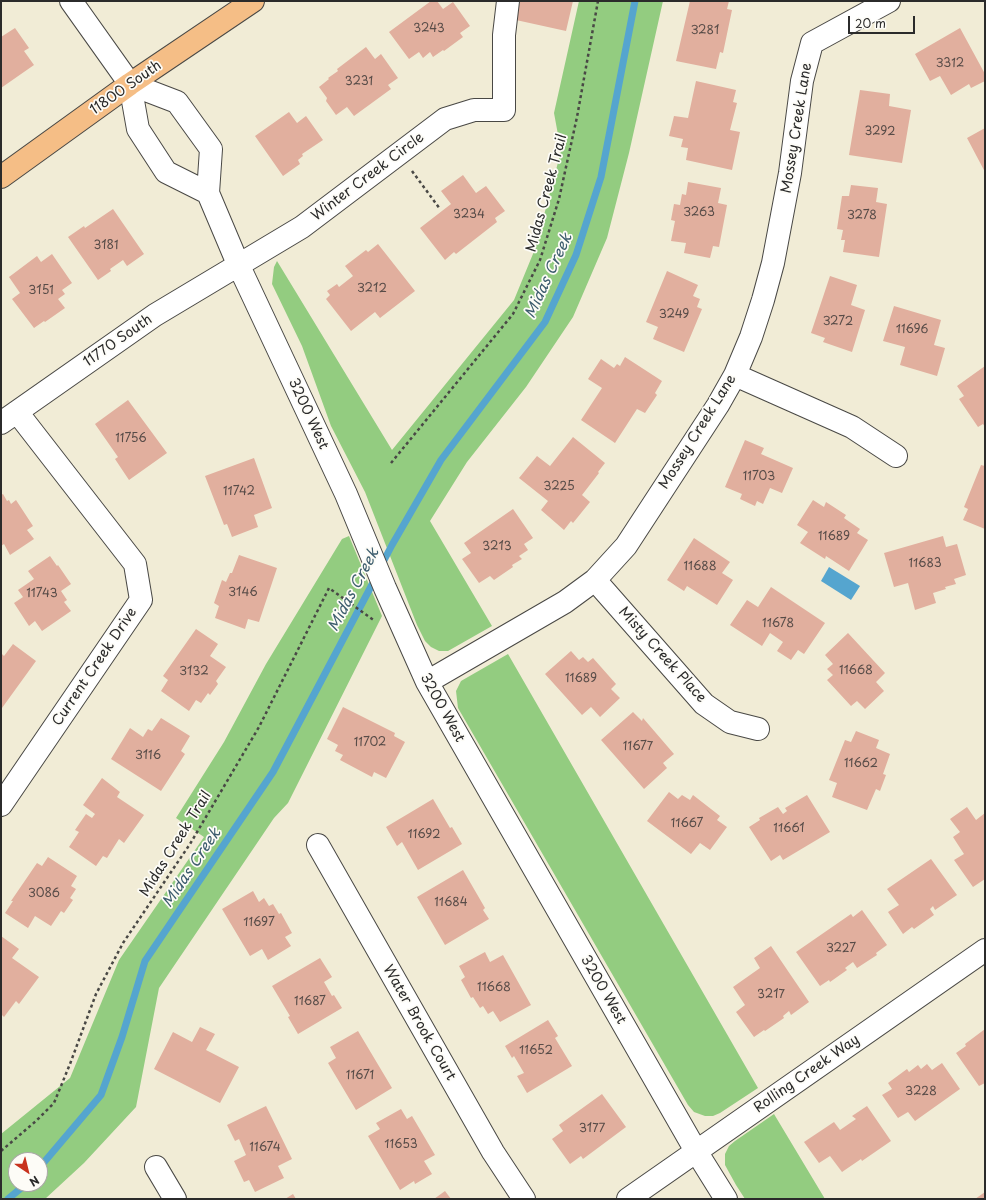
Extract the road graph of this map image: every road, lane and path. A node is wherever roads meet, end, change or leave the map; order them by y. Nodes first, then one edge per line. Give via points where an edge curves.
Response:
1 (71, 1) edge
2 (253, 1) edge
3 (508, 1) edge
4 (598, 1) edge
5 (889, 1) edge
6 (130, 84) junction
7 (408, 164) dead end
8 (1, 177) edge
9 (208, 193) junction
10 (440, 209) dead end
11 (238, 264) junction
12 (735, 374) junction
13 (9, 417) edge
14 (896, 456) dead end
15 (391, 462) dead end
16 (595, 580) junction
17 (378, 624) dead end
18 (427, 682) junction
19 (758, 729) dead end
20 (1, 805) edge
21 (318, 846) dead end
22 (985, 950) edge
23 (1, 1151) edge
24 (696, 1151) junction
25 (156, 1166) dead end
26 (175, 1199) edge
27 (524, 1199) edge
28 (628, 1199) edge
29 (726, 1199) edge

1 - 6 street
2 - 6 main road, 11800 South
3 - 11 street, Winter Creek Circle via 504,35 504,110 474,110 445,119 302,227
4 - 15 path, Midas Creek Trail via 559,199 540,260 513,314
5 - 12 street, Mossey Creek Lane via 812,43 802,81 790,173 773,263 761,308
6 - 8 main road, 11800 South
6 - 9 street via 138,129 166,172
6 - 9 street, 3200 West via 177,102 182,108 211,149
7 - 10 path
9 - 11 street, 3200 West
11 - 13 street, 11770 South via 156,315
11 - 18 street, 3200 West via 346,494
12 - 14 street via 852,427
12 - 16 street, Mossey Creek Lane via 718,405 626,546
13 - 20 street, Current Creek Drive via 135,564 141,600
16 - 18 street, Mossey Creek Lane via 565,602
16 - 19 street, Misty Creek Place via 704,704 730,722
17 - 23 path, Midas Creek Trail via 329,588 259,727 190,844 124,943 96,994 54,1103
18 - 24 street, 3200 West
21 - 27 street, Water Brook Court via 493,1152
22 - 24 street, Rolling Creek Way
24 - 28 street, Rolling Creek Way
24 - 29 street, 3200 West
25 - 26 street

